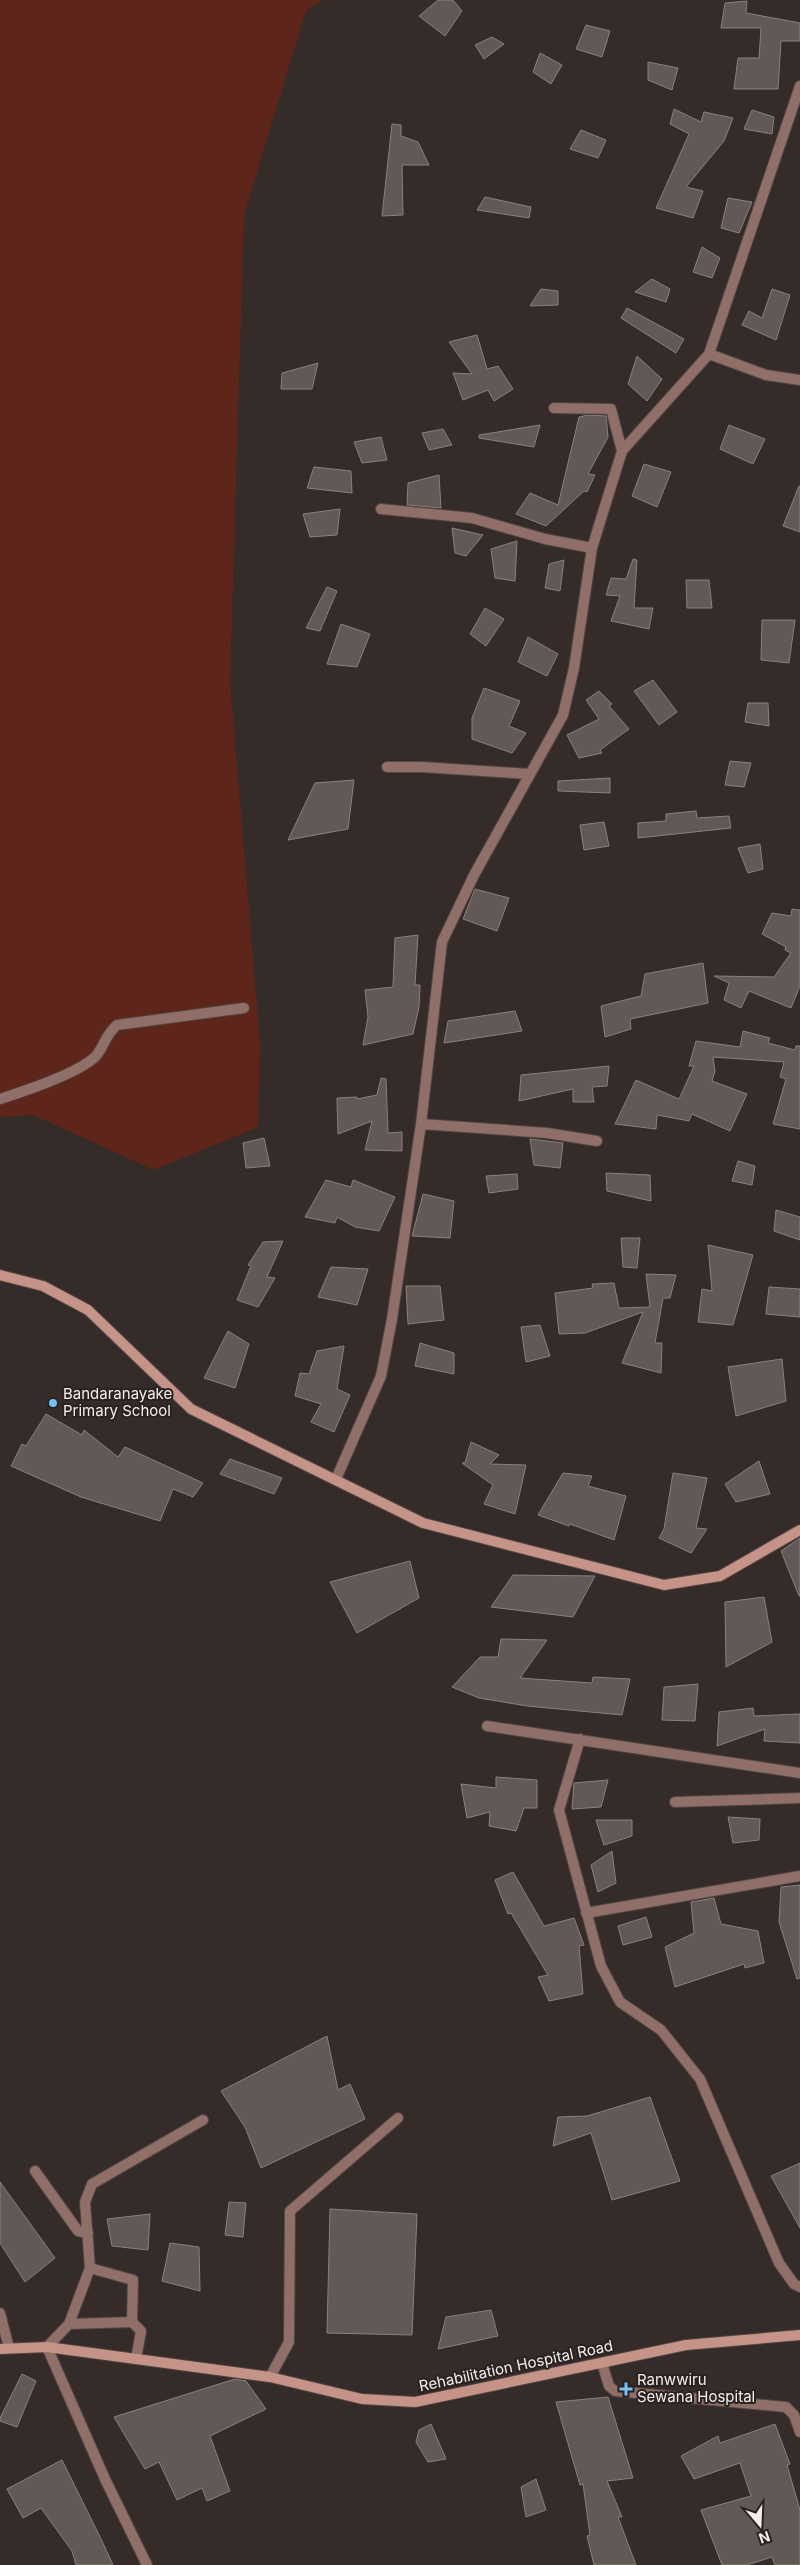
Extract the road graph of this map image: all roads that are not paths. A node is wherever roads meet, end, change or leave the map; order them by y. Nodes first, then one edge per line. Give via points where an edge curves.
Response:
1 (800, 86) edge
2 (709, 354) junction
3 (800, 380) edge
4 (554, 408) dead end
5 (622, 451) junction
6 (381, 509) dead end
7 (592, 548) junction
8 (387, 767) dead end
9 (529, 774) junction
10 (244, 1008) dead end
11 (0, 1100) edge
12 (421, 1124) junction
13 (598, 1142) dead end
14 (0, 1276) edge
15 (336, 1479) junction
16 (800, 1530) edge
17 (487, 1726) dead end
18 (580, 1739) junction
19 (800, 1774) edge
20 (800, 1798) edge
21 (675, 1802) dead end
22 (800, 1876) edge
23 (586, 1913) junction
24 (398, 2118) dead end
25 (203, 2120) dead end
26 (35, 2170) dead end
27 (88, 2233) junction
28 (90, 2268) junction
29 (800, 2287) edge
30 (0, 2313) edge
31 (132, 2322) junction
32 (69, 2324) junction
33 (800, 2335) edge
34 (47, 2347) junction
35 (4, 2348) edge
36 (136, 2359) junction
37 (602, 2364) junction
38 (270, 2377) junction
39 (800, 2432) edge
40 (147, 2565) edge

1 - 2 street
2 - 3 street via 766,375
2 - 5 street
4 - 5 street via 610,409
5 - 7 street
6 - 7 street via 472,518 545,540
7 - 9 street via 574,668 563,715
8 - 9 street
9 - 12 street via 442,942
10 - 11 street via 117,1026 107,1034 97,1055 84,1065
12 - 13 street via 547,1133
12 - 15 street via 381,1376
14 - 15 street via 43,1286 88,1310 191,1409
15 - 16 street via 423,1523 664,1585 720,1576
17 - 18 street
18 - 19 street
18 - 23 street via 559,1810
20 - 21 street
22 - 23 street
23 - 29 street via 601,1966 620,2002 661,2030 700,2078 779,2263 794,2284
24 - 38 street via 290,2211 289,2342
25 - 27 street via 92,2184 85,2202
26 - 27 street via 78,2231
27 - 28 street
28 - 31 street via 133,2280
28 - 32 street
30 - 35 street
31 - 32 street
31 - 36 street via 141,2331
32 - 34 street
33 - 37 street, Rehabilitation Hospital Road via 686,2345
34 - 35 street, Rehabilitation Hospital Road
34 - 36 street, Rehabilitation Hospital Road
34 - 40 street via 104,2479
36 - 38 street, Rehabilitation Hospital Road
37 - 38 street, Rehabilitation Hospital Road via 415,2402 362,2399
37 - 39 street via 609,2386 615,2391 786,2407 794,2414

